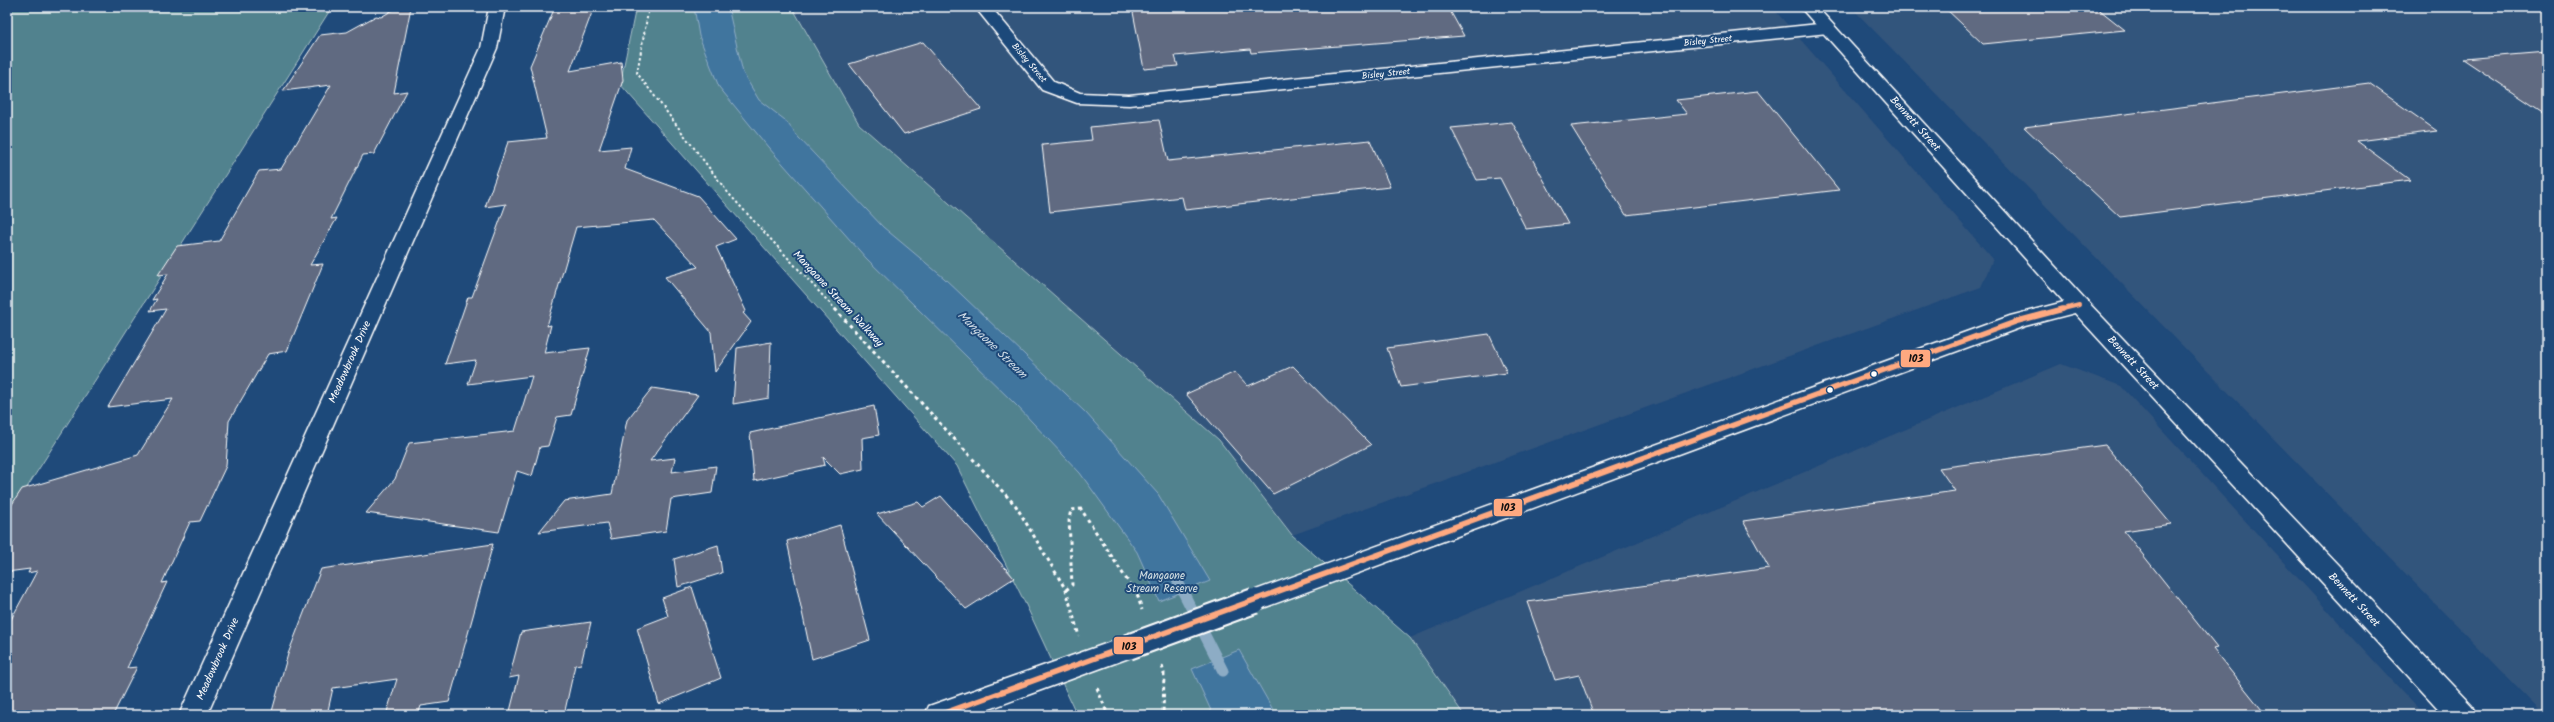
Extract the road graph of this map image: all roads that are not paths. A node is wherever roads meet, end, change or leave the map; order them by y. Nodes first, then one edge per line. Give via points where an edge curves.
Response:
1 (497, 7) edge
2 (983, 7) edge
3 (1808, 7) edge
4 (1828, 28) junction
5 (2079, 306) junction
6 (193, 715) edge
7 (939, 715) edge
8 (2462, 715) edge

1 - 6 street, Meadowbrook Drive via 489,48
2 - 4 street, Bisley Street via 1048,86 1077,98 1099,100 1153,98
3 - 4 street, Bennett Street
4 - 5 street, Bennett Street
5 - 7 street, bridge via 2018,321
5 - 8 street, Bennett Street

